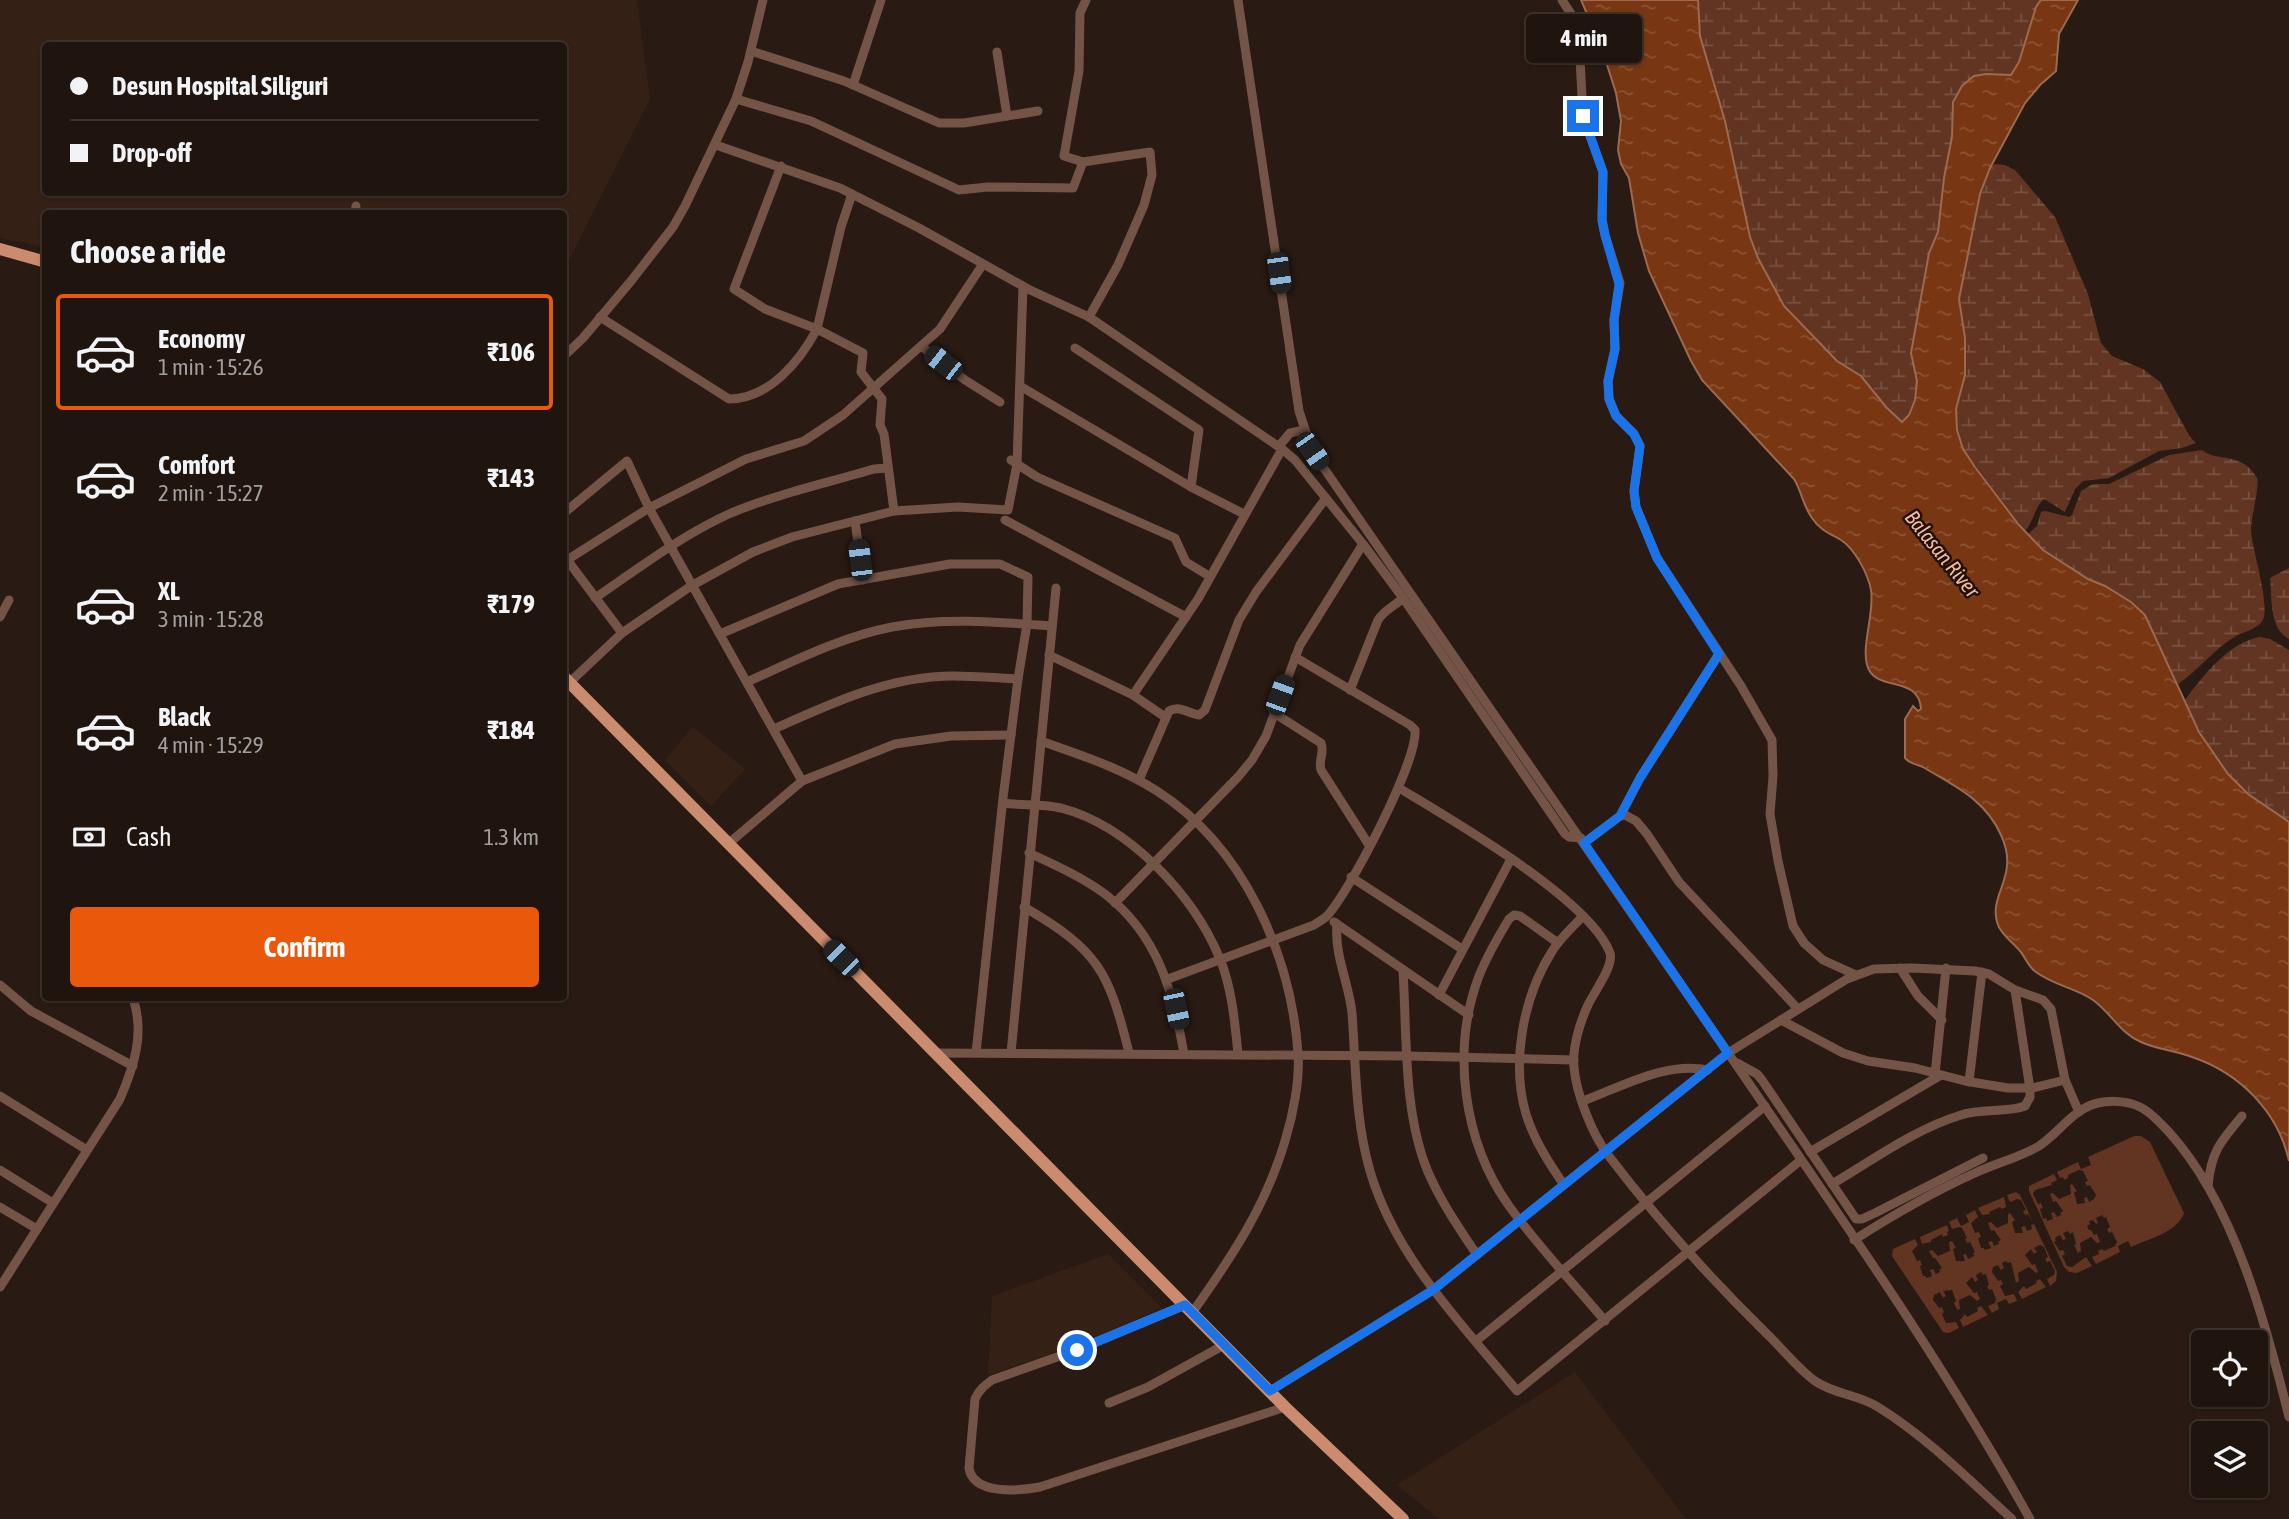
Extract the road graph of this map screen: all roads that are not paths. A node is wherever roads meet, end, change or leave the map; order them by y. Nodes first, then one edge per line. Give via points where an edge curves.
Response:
1 (763, 0) edge
2 (881, 0) edge
3 (1086, 0) edge
4 (1238, 0) edge
5 (1562, 0) edge
6 (751, 51) junction
7 (997, 52) dead end
8 (853, 85) junction
9 (736, 99) junction
10 (1038, 111) dead end
11 (1007, 116) junction
12 (716, 145) junction
13 (1083, 162) junction
14 (781, 166) junction
15 (852, 194) junction
16 (0, 249) edge
17 (42, 260) edge
18 (983, 264) junction
19 (1023, 286) junction
20 (600, 317) junction
21 (1088, 317) junction
22 (817, 329) junction
23 (921, 346) junction
24 (1075, 348) dead end
25 (567, 353) edge
26 (1020, 386) junction
27 (874, 388) junction
28 (1000, 402) dead end
29 (1305, 430) junction
30 (1281, 448) junction
31 (1014, 462) junction
32 (887, 468) junction
33 (1191, 486) junction
34 (1326, 498) junction
35 (649, 508) junction
36 (567, 511) edge
37 (894, 511) junction
38 (1244, 514) junction
39 (1005, 520) dead end
40 (855, 521) junction
41 (1363, 544) junction
42 (669, 547) junction
43 (567, 557) edge
44 (567, 561) edge
45 (1209, 576) junction
46 (863, 580) junction
47 (691, 586) junction
48 (1056, 588) dead end
49 (595, 598) junction
50 (1403, 598) junction
51 (9, 600) dead end
52 (0, 617) edge
53 (1186, 617) junction
54 (1027, 624) junction
55 (1052, 625) junction
56 (622, 633) junction
57 (720, 634) junction
58 (1719, 654) junction
59 (1049, 655) junction
60 (1294, 657) junction
61 (567, 679) edge
62 (1018, 679) junction
63 (567, 681) edge
64 (747, 682) junction
65 (1350, 690) junction
66 (1133, 695) junction
67 (1274, 713) junction
68 (1166, 717) junction
69 (774, 729) junction
70 (1011, 735) junction
71 (1041, 741) junction
72 (1139, 780) junction
73 (802, 781) junction
74 (1399, 788) junction
75 (1003, 803) junction
76 (1034, 803) junction
77 (1620, 816) junction
78 (1194, 822) junction
79 (1583, 841) junction
80 (728, 844) junction
81 (1369, 845) junction
82 (1029, 853) junction
83 (1510, 859) junction
84 (1153, 862) junction
85 (1351, 877) junction
86 (1115, 903) junction
87 (1024, 907) junction
88 (1327, 916) junction
89 (1583, 916) junction
90 (1337, 924) junction
91 (1272, 941) junction
92 (1558, 943) junction
93 (1462, 949) junction
94 (1221, 961) junction
95 (1900, 968) junction
96 (1946, 968) junction
97 (1403, 971) junction
98 (1982, 972) junction
99 (1856, 975) junction
100 (1168, 979) junction
101 (0, 985) edge
102 (2015, 990) junction
103 (1440, 995) junction
104 (135, 1001) edge
105 (1798, 1009) junction
106 (1469, 1015) junction
107 (1781, 1020) junction
108 (1942, 1020) junction
109 (935, 1053) junction
110 (976, 1053) junction
111 (1011, 1053) junction
112 (1129, 1053) junction
113 (1184, 1054) junction
114 (1238, 1054) junction
115 (1298, 1055) junction
116 (1353, 1055) junction
117 (1408, 1056) junction
118 (1462, 1057) junction
119 (1730, 1057) junction
120 (1519, 1059) junction
121 (1574, 1060) junction
122 (133, 1066) junction
123 (1707, 1070) junction
124 (1938, 1074) junction
125 (2066, 1080) junction
126 (1969, 1082) junction
127 (2030, 1089) junction
128 (0, 1096) edge
129 (1583, 1101) junction
130 (1765, 1106) junction
131 (2079, 1112) junction
132 (2242, 1116) dead end
133 (87, 1150) junction
134 (1606, 1152) junction
135 (1810, 1152) junction
136 (1983, 1158) dead end
137 (1801, 1160) junction
138 (0, 1171) edge
139 (1832, 1184) junction
140 (1564, 1185) junction
141 (2208, 1186) junction
142 (1646, 1201) junction
143 (53, 1203) junction
144 (0, 1207) edge
145 (1521, 1220) junction
146 (37, 1229) junction
147 (1854, 1240) junction
148 (1688, 1252) junction
149 (1477, 1255) junction
150 (1562, 1269) junction
151 (0, 1287) edge
152 (1433, 1290) junction
153 (1188, 1309) junction
154 (1605, 1321) junction
155 (1476, 1341) junction
156 (1224, 1345) junction
157 (1270, 1391) junction
158 (1109, 1403) dead end
159 (1286, 1407) junction
160 (2289, 1417) edge
161 (1403, 1519) edge
162 (2012, 1519) edge
163 (2029, 1519) edge

1 - 6 street
2 - 8 street
3 - 13 street via 1080,13 1079,71 1064,156
4 - 29 street
5 - 58 street via 1579,39 1583,116 1603,172 1602,220 1619,284 1608,381 1611,406 1640,446 1634,491 1639,518 1657,558
6 - 8 street
6 - 9 street
7 - 11 street
8 - 11 street via 939,123
9 - 12 street
9 - 13 street via 810,121 959,190 1073,188
10 - 11 street
12 - 14 street
12 - 20 street via 673,227
13 - 21 street via 1150,152 1152,175 1118,265
14 - 15 street
14 - 22 street via 734,289 765,309
15 - 18 street
15 - 22 street
16 - 17 main road
18 - 19 street
18 - 23 street via 940,329
19 - 21 street
19 - 26 street
20 - 22 street via 729,399 757,394 772,383 791,366
20 - 25 street
21 - 30 street
22 - 27 street via 863,354 861,372
23 - 27 street
23 - 28 street
24 - 33 street via 1199,430
26 - 31 street
26 - 33 street
27 - 32 street via 882,399 880,425
27 - 35 street via 804,441 746,459
29 - 30 street via 1290,433
29 - 79 street via 1312,451
30 - 34 street
30 - 38 street
31 - 37 street via 1008,510
31 - 45 street via 1037,477 1175,538 1186,562
32 - 37 street
32 - 42 street via 729,514
33 - 38 street
34 - 41 street
34 - 68 street via 1250,601 1205,710 1199,715 1174,708
35 - 36 street via 627,461
35 - 42 street
35 - 43 street
37 - 40 street
38 - 45 street
39 - 53 street
40 - 46 street
40 - 47 street via 753,552
41 - 50 street
41 - 60 street
42 - 47 street
42 - 49 street
44 - 49 street
45 - 53 street
46 - 54 street via 950,564 1000,564 1028,577
46 - 57 street via 838,584
47 - 56 street
47 - 57 street
48 - 55 street
49 - 56 street
50 - 65 street via 1378,620
50 - 79 street via 1565,834
51 - 52 street
53 - 66 street
54 - 55 street
54 - 62 street
54 - 64 street via 961,620 892,627 834,643
55 - 59 street
56 - 61 street
57 - 64 street
58 - 77 street
58 - 99 street via 1772,740 1770,814 1793,926 1824,960
59 - 66 street
59 - 71 street
60 - 65 street
60 - 67 street
62 - 69 street via 952,676 902,681 848,696
62 - 70 street
63 - 80 main road
64 - 69 street
65 - 74 street via 1415,730
66 - 68 street
67 - 78 street via 1252,760
67 - 81 street via 1321,743 1321,770
68 - 72 street
69 - 73 street
70 - 73 street via 951,736 895,744
70 - 75 street
71 - 72 street
71 - 76 street
72 - 78 street
73 - 80 street
74 - 81 street
74 - 83 street
75 - 76 street
75 - 110 street
76 - 82 street
76 - 84 street via 1099,824
77 - 79 street
77 - 105 street via 1636,821 1679,882
78 - 84 street
78 - 91 street via 1238,873
79 - 119 street
80 - 109 main road
81 - 85 street
82 - 86 street via 1078,877
82 - 87 street
83 - 89 street
83 - 93 street
84 - 86 street
84 - 94 street via 1190,905
85 - 88 street
85 - 93 street
86 - 100 street via 1149,945
87 - 111 street
87 - 112 street via 1088,953 1113,994
88 - 90 street
88 - 91 street
89 - 92 street
89 - 121 street via 1609,951 1610,962 1587,1007
90 - 97 street
90 - 116 street via 1336,946 1351,1007
91 - 94 street
91 - 115 street via 1291,1004
92 - 106 street via 1520,916 1509,919 1486,959
92 - 120 street via 1534,986
93 - 103 street
94 - 100 street
94 - 114 street
95 - 96 street
95 - 99 street
95 - 108 street via 1917,996
96 - 98 street
96 - 108 street
97 - 103 street
97 - 117 street
98 - 102 street
98 - 126 street
99 - 105 street
100 - 113 street
101 - 122 street via 31,1011
102 - 125 street via 2049,1004
102 - 127 street
103 - 106 street
104 - 122 street via 139,1024
105 - 107 street
106 - 118 street
107 - 119 street
107 - 124 street via 1843,1054
108 - 124 street
109 - 110 street
109 - 153 main road
110 - 111 street
111 - 112 street
112 - 113 street
113 - 114 street
114 - 115 street
115 - 116 street
115 - 153 street via 1285,1141 1264,1197 1245,1237
116 - 117 street
116 - 152 street via 1370,1171 1391,1221
117 - 118 street
117 - 149 street via 1424,1159 1444,1203
118 - 120 street
118 - 145 street via 1478,1143 1502,1194
119 - 123 street
119 - 130 street
119 - 135 street via 1757,1074
120 - 121 street
120 - 140 street via 1529,1121
121 - 129 street
122 - 133 street via 111,1115
123 - 129 street via 1674,1069
123 - 134 street
124 - 126 street
124 - 135 street
125 - 127 street
125 - 131 street
126 - 127 street
127 - 139 street via 2025,1106 1950,1119
128 - 133 street
129 - 134 street
130 - 137 street
130 - 142 street
131 - 141 street via 2113,1101 2144,1109 2182,1147
131 - 147 street via 2028,1152 1944,1188
132 - 141 street via 2217,1149
133 - 143 street
134 - 140 street
134 - 142 street
135 - 139 street
136 - 139 street via 1862,1219 1852,1216
137 - 147 street
137 - 148 street
138 - 143 street
140 - 145 street
141 - 160 street via 2251,1288
142 - 148 street
142 - 150 street
143 - 146 street
144 - 146 street
145 - 149 street
145 - 150 street
146 - 151 street
147 - 163 street via 1957,1393
148 - 154 street
148 - 162 street via 1816,1382 1885,1411
149 - 152 street
150 - 154 street
150 - 155 street
152 - 155 street
152 - 157 street
153 - 156 main road
153 - 159 street via 984,1385 975,1399 969,1468 974,1482 1014,1490 1040,1487
154 - 155 street via 1517,1391
156 - 157 main road
156 - 158 street
157 - 159 main road
159 - 161 main road

